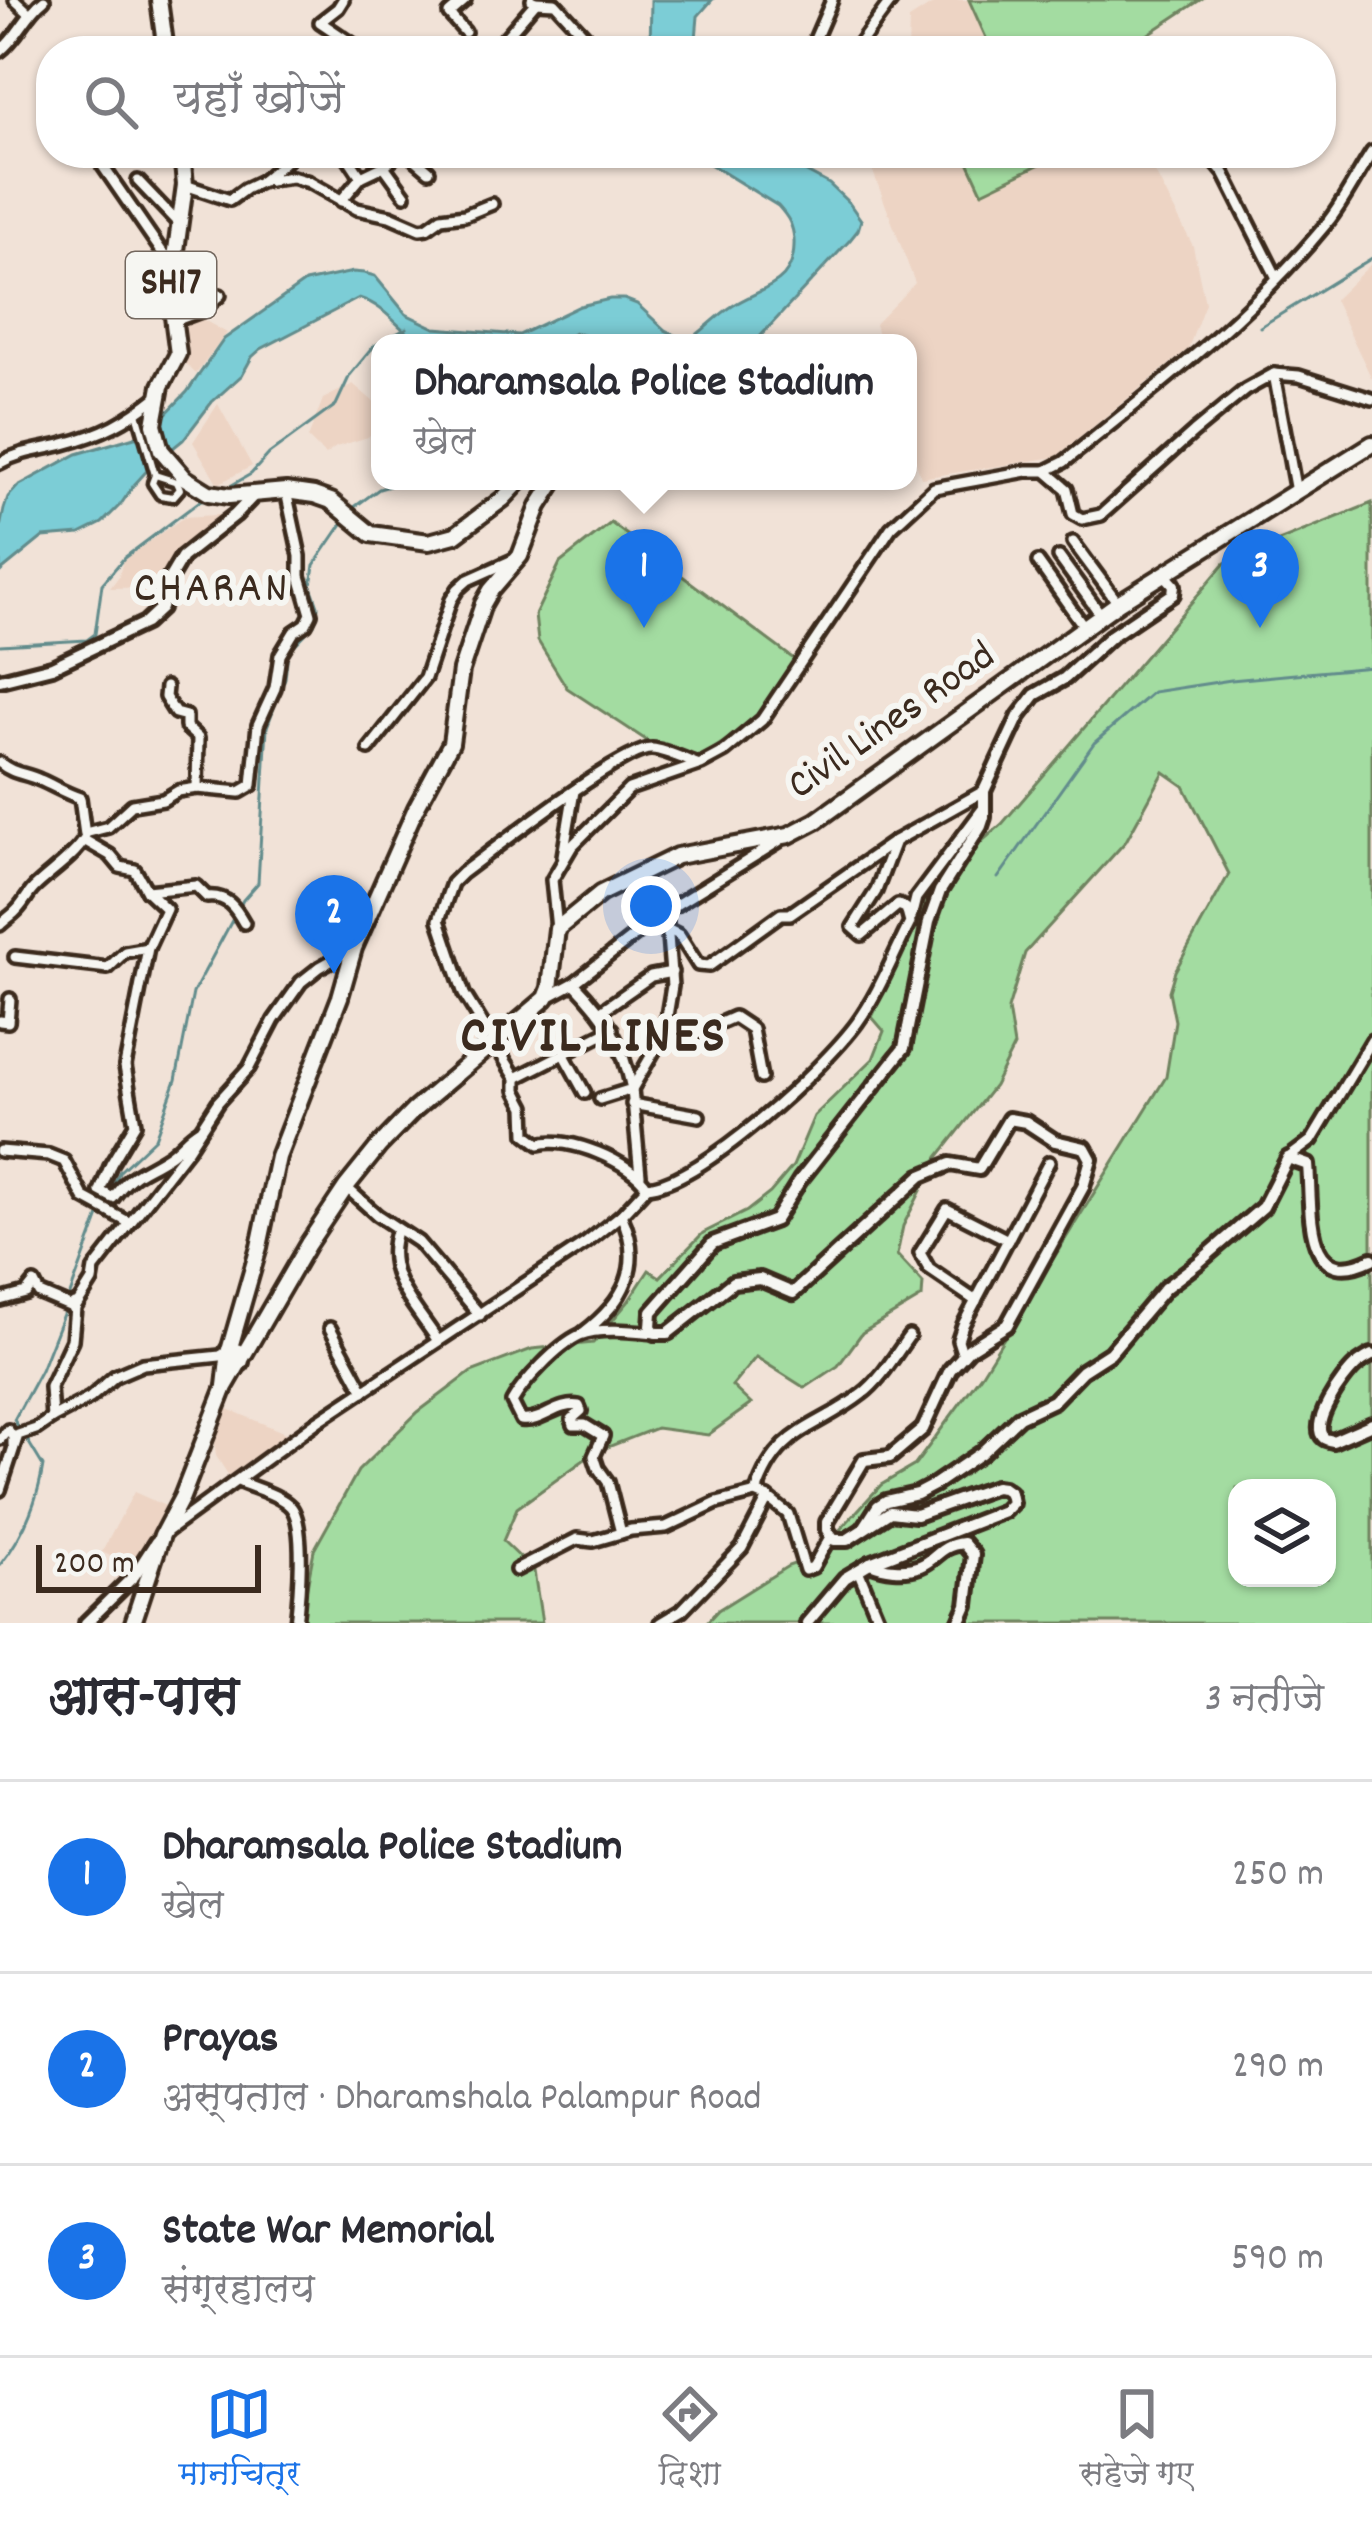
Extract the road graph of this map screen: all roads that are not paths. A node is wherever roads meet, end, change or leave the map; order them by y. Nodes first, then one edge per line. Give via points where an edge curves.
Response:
1 (15, 0) edge
2 (44, 0) edge
3 (159, 0) edge
4 (343, 0) edge
5 (465, 0) edge
6 (832, 0) edge
7 (892, 0) edge
8 (534, 1) edge
9 (556, 2) edge
10 (31, 14) junction
11 (466, 32) dead end
12 (164, 36) edge
13 (341, 36) edge
14 (506, 36) edge
15 (586, 36) edge
16 (816, 36) edge
17 (865, 36) edge
18 (0, 51) edge
19 (1372, 152) edge
20 (104, 168) edge
21 (183, 168) edge
22 (277, 168) edge
23 (355, 168) edge
24 (380, 168) edge
25 (385, 168) edge
26 (426, 168) edge
27 (1220, 168) edge
28 (429, 171) dead end
29 (361, 177) junction
30 (262, 181) junction
31 (138, 182) dead end
32 (185, 185) junction
33 (405, 195) dead end
34 (340, 201) junction
35 (491, 204) dead end
36 (182, 226) junction
37 (175, 262) junction
38 (1277, 278) junction
39 (220, 295) dead end
40 (174, 321) junction
41 (1274, 374) junction
42 (158, 395) junction
43 (1372, 399) edge
44 (138, 418) junction
45 (1372, 444) edge
46 (0, 463) edge
47 (1046, 471) junction
48 (155, 475) junction
49 (512, 490) edge
50 (549, 490) edge
51 (286, 491) junction
52 (1296, 492) junction
53 (223, 495) junction
54 (254, 495) junction
55 (230, 519) junction
56 (1073, 542) dead end
57 (520, 556) junction
58 (1059, 557) dead end
59 (1038, 562) dead end
60 (1165, 575) junction
61 (1118, 603) junction
62 (1102, 616) junction
63 (1085, 628) junction
64 (0, 680) edge
65 (166, 687) dead end
66 (369, 749) dead end
67 (0, 764) edge
68 (697, 764) junction
69 (197, 788) junction
70 (574, 790) junction
71 (984, 791) junction
72 (982, 810) junction
73 (789, 835) junction
74 (84, 837) junction
75 (895, 841) junction
76 (562, 862) junction
77 (147, 891) junction
78 (0, 907) edge
79 (666, 910) junction
80 (3, 921) edge
81 (244, 923) dead end
82 (910, 923) junction
83 (557, 929) junction
84 (669, 930) junction
85 (148, 948) junction
86 (354, 948) junction
87 (15, 957) dead end
88 (672, 972) junction
89 (574, 983) junction
90 (546, 998) junction
91 (10, 999) dead end
92 (601, 1011) junction
93 (0, 1021) edge
94 (612, 1029) junction
95 (662, 1038) junction
96 (1372, 1040) edge
97 (494, 1043) junction
98 (564, 1054) junction
99 (474, 1059) junction
100 (507, 1064) junction
101 (516, 1078) junction
102 (760, 1078) dead end
103 (632, 1089) junction
104 (585, 1093) dead end
105 (600, 1099) dead end
106 (632, 1104) junction
107 (699, 1116) dead end
108 (199, 1130) junction
109 (0, 1151) edge
110 (1288, 1158) junction
111 (1049, 1162) dead end
112 (640, 1175) junction
113 (647, 1186) junction
114 (346, 1187) junction
115 (621, 1215) junction
116 (130, 1223) junction
117 (398, 1228) junction
118 (1008, 1240) junction
119 (1372, 1259) edge
120 (92, 1281) junction
121 (0, 1300) edge
122 (976, 1301) junction
123 (480, 1315) junction
124 (330, 1328) dead end
125 (656, 1333) junction
126 (582, 1334) junction
127 (909, 1336) dead end
128 (439, 1341) junction
129 (1372, 1354) edge
130 (963, 1355) junction
131 (234, 1357) junction
132 (364, 1391) junction
133 (52, 1418) junction
134 (1372, 1424) edge
135 (20, 1437) junction
136 (0, 1439) edge
137 (238, 1481) junction
138 (0, 1490) edge
139 (762, 1495) junction
140 (864, 1528) junction
141 (621, 1533) junction
142 (162, 1535) junction
143 (830, 1537) junction
144 (870, 1563) junction
145 (516, 1570) dead end
146 (858, 1570) junction
147 (141, 1578) junction
148 (86, 1623) edge
149 (133, 1623) edge
150 (296, 1623) edge
151 (660, 1623) edge
152 (807, 1623) edge
153 (880, 1623) edge
154 (959, 1623) edge

1 - 10 street
2 - 10 street
3 - 12 main road
4 - 13 street via 320,22
5 - 11 street via 449,14
6 - 16 street
7 - 17 street
8 - 9 street
8 - 14 street
9 - 15 street
10 - 18 street
19 - 38 street via 1330,220
20 - 37 street
21 - 32 main road, SH17
22 - 30 street
23 - 29 street
24 - 29 street
25 - 33 street
26 - 28 street
27 - 38 street
29 - 34 street
30 - 32 street via 230,200
30 - 34 street via 292,177
31 - 36 street
32 - 36 main road, SH17
34 - 35 street via 420,229
36 - 37 main road, SH17
37 - 40 main road, SH17
38 - 47 street via 1191,360
39 - 40 street
40 - 42 main road, SH17 via 178,354
41 - 43 street
41 - 47 street via 1193,432 1101,515 1073,514 1067,489
41 - 52 street
42 - 44 street
42 - 53 main road, SH17 via 158,442 173,466 192,484
44 - 46 street
44 - 48 street
45 - 52 main road, Civil Lines Road
47 - 68 street via 934,488 891,528 762,720
48 - 48 street via 177,482 178,494 160,495
49 - 51 main road via 454,535 429,542 377,535 319,496
50 - 57 main road
51 - 54 main road
51 - 69 street via 311,614 280,655 258,725 252,785 241,792
52 - 60 main road, Civil Lines Road
53 - 54 main road
53 - 55 street
54 - 55 street
55 - 64 street via 182,557 161,608 145,623 52,667
56 - 61 street
57 - 66 street via 458,589 425,678
57 - 86 main road via 483,604 461,670 451,743
58 - 62 street
59 - 63 street
60 - 61 main road, Civil Lines Road
60 - 71 street via 1173,594 1035,695
61 - 62 main road, Civil Lines Road
62 - 63 main road, Civil Lines Road
63 - 73 main road, Civil Lines Road
65 - 69 street via 175,713 198,738
67 - 74 street via 80,798
68 - 70 street via 643,750
68 - 76 street via 629,789
69 - 74 street via 133,805
70 - 76 street
70 - 97 street via 462,873 446,897 440,920 464,994
71 - 72 street
71 - 75 street
72 - 82 street via 916,898
72 - 125 street via 929,922 904,1048 775,1220 713,1243 652,1312
73 - 79 street
73 - 83 main road, Civil Lines Road via 677,856 601,892
74 - 77 street via 135,870
74 - 80 street
75 - 82 street via 853,928 862,935 898,905
75 - 84 street via 710,966 698,965
76 - 83 street via 551,880
77 - 81 street via 196,886 236,908
77 - 85 street via 166,908
78 - 80 street
79 - 84 street
79 - 89 street
82 - 113 street via 861,1018 829,1058 722,1150
83 - 90 main road
84 - 88 street
85 - 87 street via 125,952 108,968
85 - 108 street via 125,1066 135,1124 100,1192 113,1198 137,1171
86 - 108 street via 301,982
86 - 131 main road via 278,1157
88 - 92 street via 652,976
88 - 95 street
89 - 90 street
89 - 92 street
90 - 97 main road
91 - 93 street via 8,1022
92 - 94 street
94 - 98 street
94 - 103 street
95 - 102 street via 691,1036 734,1017 752,1029
95 - 103 street
96 - 110 street via 1312,1140
97 - 99 main road
97 - 100 street
98 - 101 street
98 - 104 street
99 - 100 street
99 - 114 main road via 414,1110
100 - 101 street
101 - 112 street via 526,1134 539,1144 581,1146
103 - 105 street
103 - 106 street
106 - 107 street
106 - 112 street
108 - 116 street
109 - 116 street via 64,1161 84,1198
110 - 119 street via 1309,1165 1321,1256 1351,1267
110 - 140 street via 1262,1207 1165,1288 1110,1353 934,1485 882,1503
111 - 118 street
112 - 113 street
113 - 115 street
114 - 117 street
114 - 131 main road
115 - 123 street
115 - 126 street via 634,1255 617,1303
116 - 120 street
117 - 123 street
117 - 128 street via 393,1274
118 - 122 street
118 - 122 street via 947,1209 924,1244 929,1269
120 - 121 street via 68,1305 34,1283
120 - 133 street via 50,1387
122 - 130 street via 958,1340
123 - 128 street
124 - 132 street
125 - 126 street
125 - 130 street via 668,1334 733,1282 760,1280 793,1293 921,1176 950,1163 979,1169 1009,1119 1026,1122 1085,1148 1091,1159 1007,1324
126 - 141 street via 512,1402 520,1420 530,1421 579,1406 574,1425 603,1436 593,1456
127 - 139 street via 865,1392 783,1444 763,1471
128 - 132 street
129 - 134 street via 1343,1380 1319,1426 1333,1441
130 - 143 street via 923,1430 890,1457 864,1460 827,1522
131 - 133 street via 143,1364
131 - 142 main road
132 - 137 street
133 - 135 street
135 - 136 street via 8,1430
135 - 138 street
137 - 142 street
137 - 150 street via 295,1511
139 - 141 street
139 - 143 street via 788,1514 806,1570
139 - 151 street via 742,1548
140 - 143 street via 843,1541
140 - 144 street via 890,1512 920,1514 991,1487 1012,1496 1004,1511
141 - 145 street via 578,1539
142 - 147 main road
144 - 146 street
144 - 154 street via 885,1570 920,1566 963,1543 973,1555
146 - 152 street
146 - 153 street
147 - 148 street
147 - 149 main road

